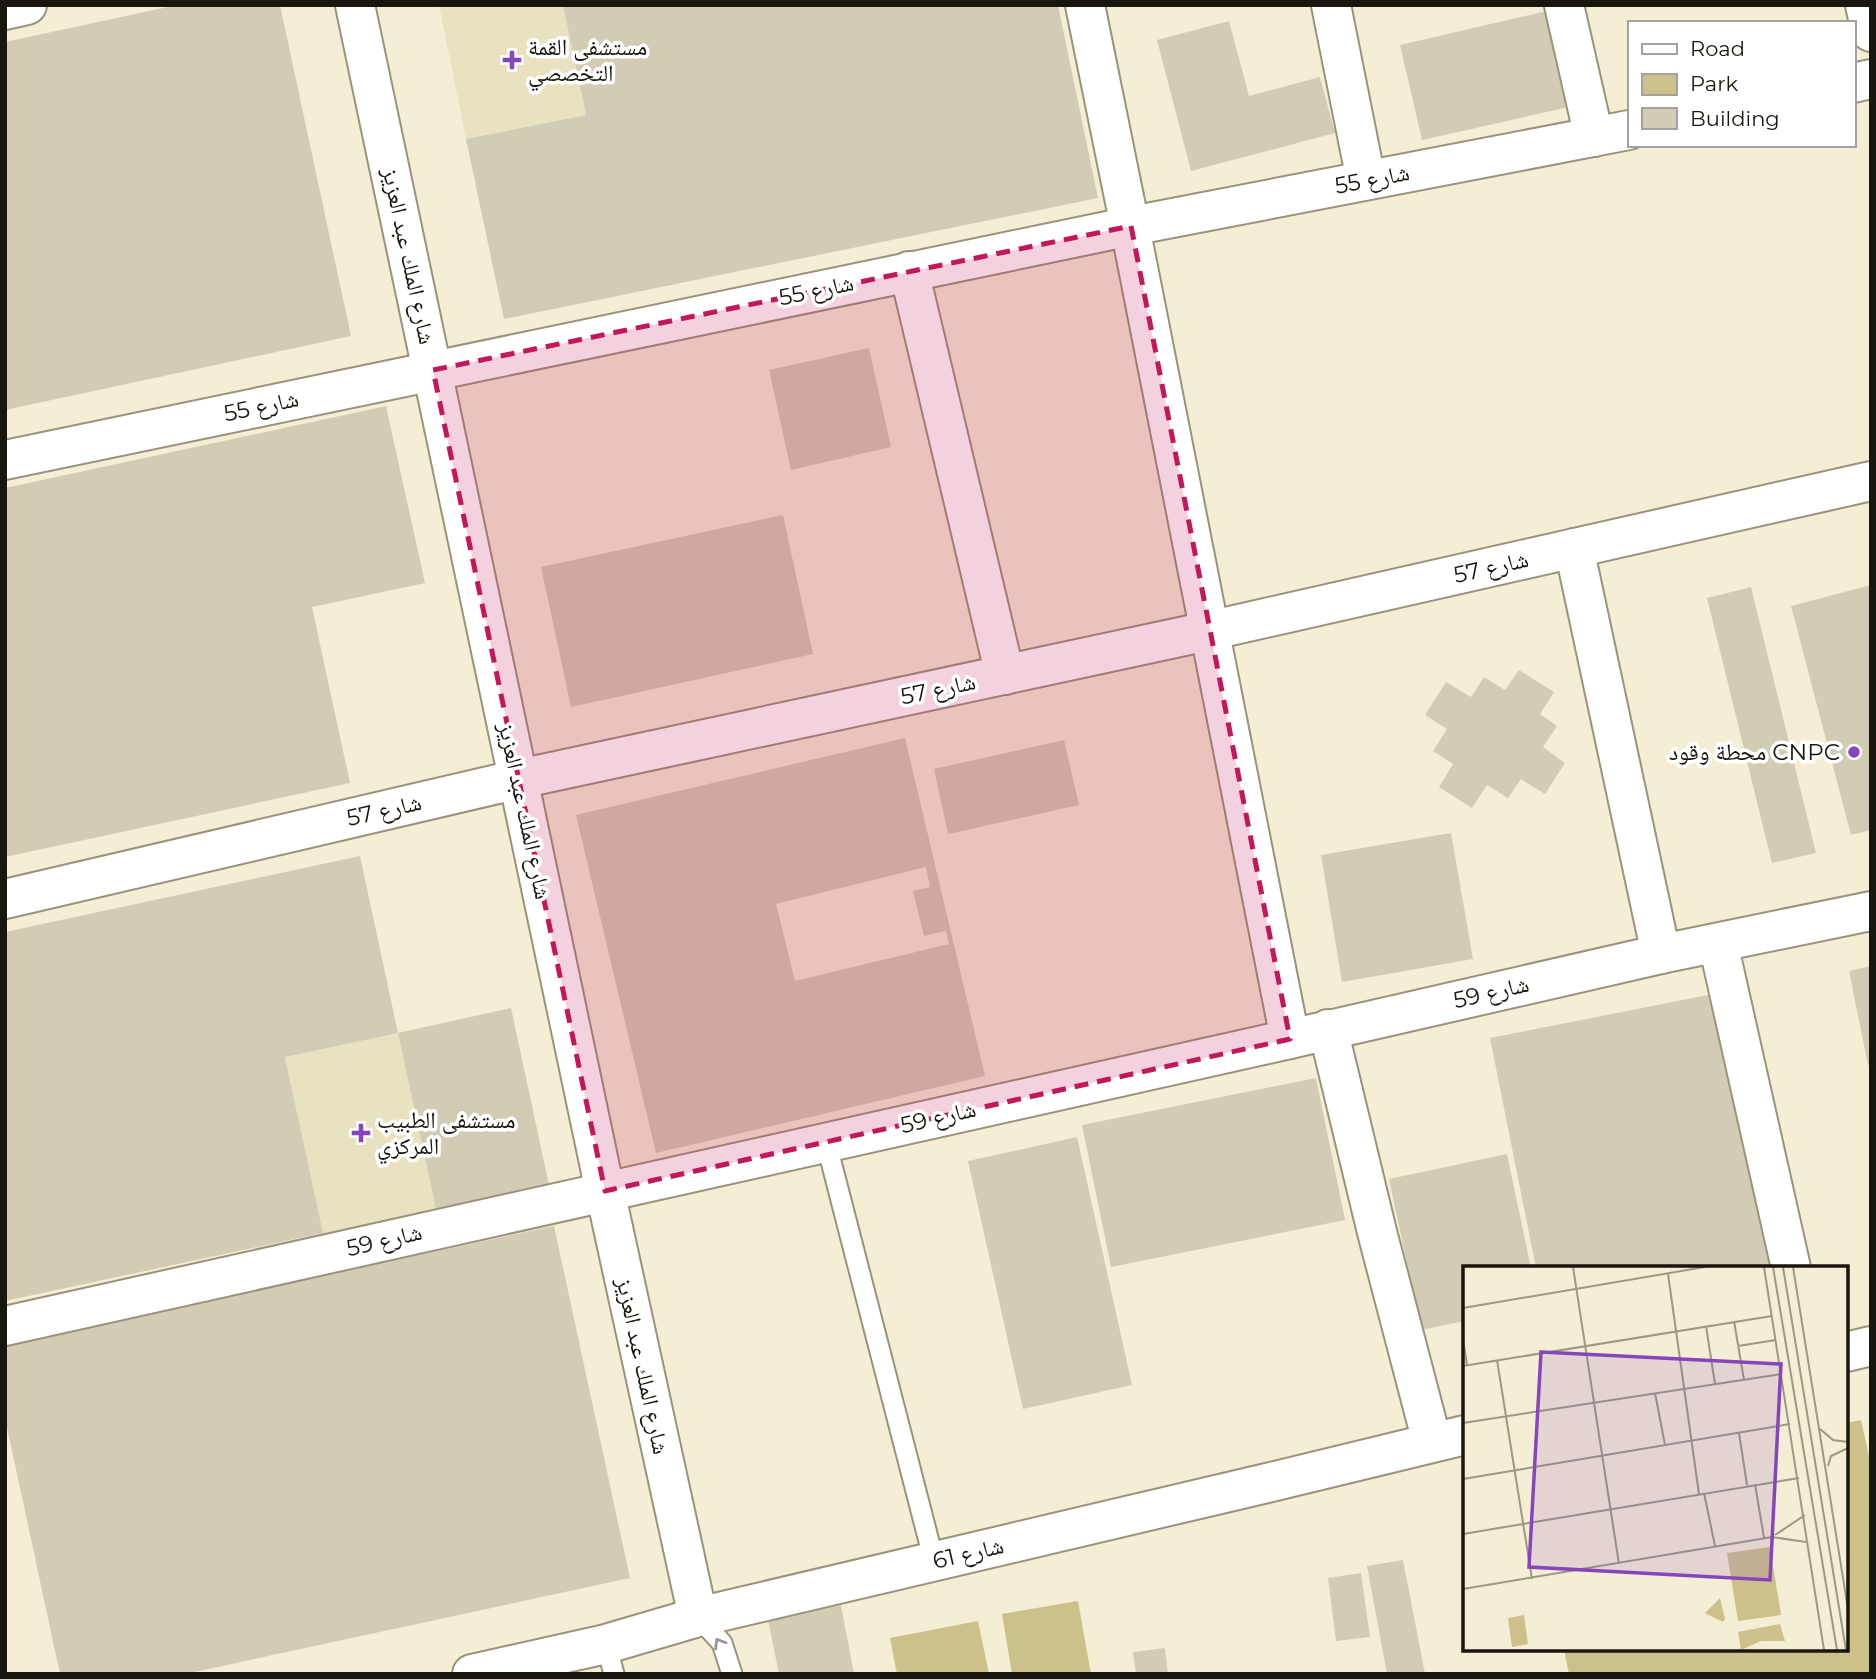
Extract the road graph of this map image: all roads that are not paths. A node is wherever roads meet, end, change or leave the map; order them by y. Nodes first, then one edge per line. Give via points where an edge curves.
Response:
1 (27, 5) edge
2 (355, 5) edge
3 (1085, 5) edge
4 (1331, 5) edge
5 (1564, 5) edge
6 (1865, 5) edge
7 (5, 10) edge
8 (1871, 32) edge
9 (1612, 134) edge
10 (1366, 180) junction
11 (1131, 226) junction
12 (909, 271) junction
13 (433, 370) junction
14 (5, 460) edge
15 (1871, 481) edge
16 (1574, 548) junction
17 (1208, 631) junction
18 (1005, 674) junction
19 (519, 779) junction
20 (5, 899) edge
21 (1871, 911) edge
22 (1718, 943) junction
23 (1661, 954) junction
24 (1328, 1029) junction
25 (1290, 1039) junction
26 (826, 1142) junction
27 (605, 1191) junction
28 (1791, 1266) edge
29 (5, 1326) edge
30 (1871, 1346) edge
31 (1848, 1352) edge
32 (1448, 1438) edge
33 (933, 1561) junction
34 (698, 1617) junction
35 (610, 1659) edge
36 (472, 1674) edge
37 (732, 1674) edge

1 - 7 street
2 - 13 street, شارع الملك عبد العزيز
3 - 11 street
4 - 10 street
5 - 9 street
6 - 8 street
9 - 10 street, شارع 55
10 - 11 street, شارع 55
11 - 12 street, شارع 55
11 - 17 street
12 - 13 street, شارع 55
12 - 18 street
13 - 14 street, شارع 55
13 - 19 street, شارع الملك عبد العزيز
15 - 16 street, شارع 57
16 - 17 street, شارع 57
16 - 23 street
17 - 18 street, شارع 57
17 - 25 street
18 - 19 street, شارع 57
19 - 20 street, شارع 57
19 - 27 street, شارع الملك عبد العزيز
21 - 22 street, شارع 59
22 - 23 street, شارع 59
22 - 28 street
23 - 24 street, شارع 59
24 - 25 street, شارع 59
24 - 32 street via 1377,1232
25 - 26 street, شارع 59
26 - 27 street, شارع 59
26 - 33 lane
27 - 29 street, شارع 59
27 - 34 street, شارع الملك عبد العزيز
30 - 31 street
32 - 33 street, شارع 61
33 - 34 street, شارع 61
34 - 35 street, شارع 61
37 -> 34 lane via 722,1643
35 - 36 street, شارع 61

